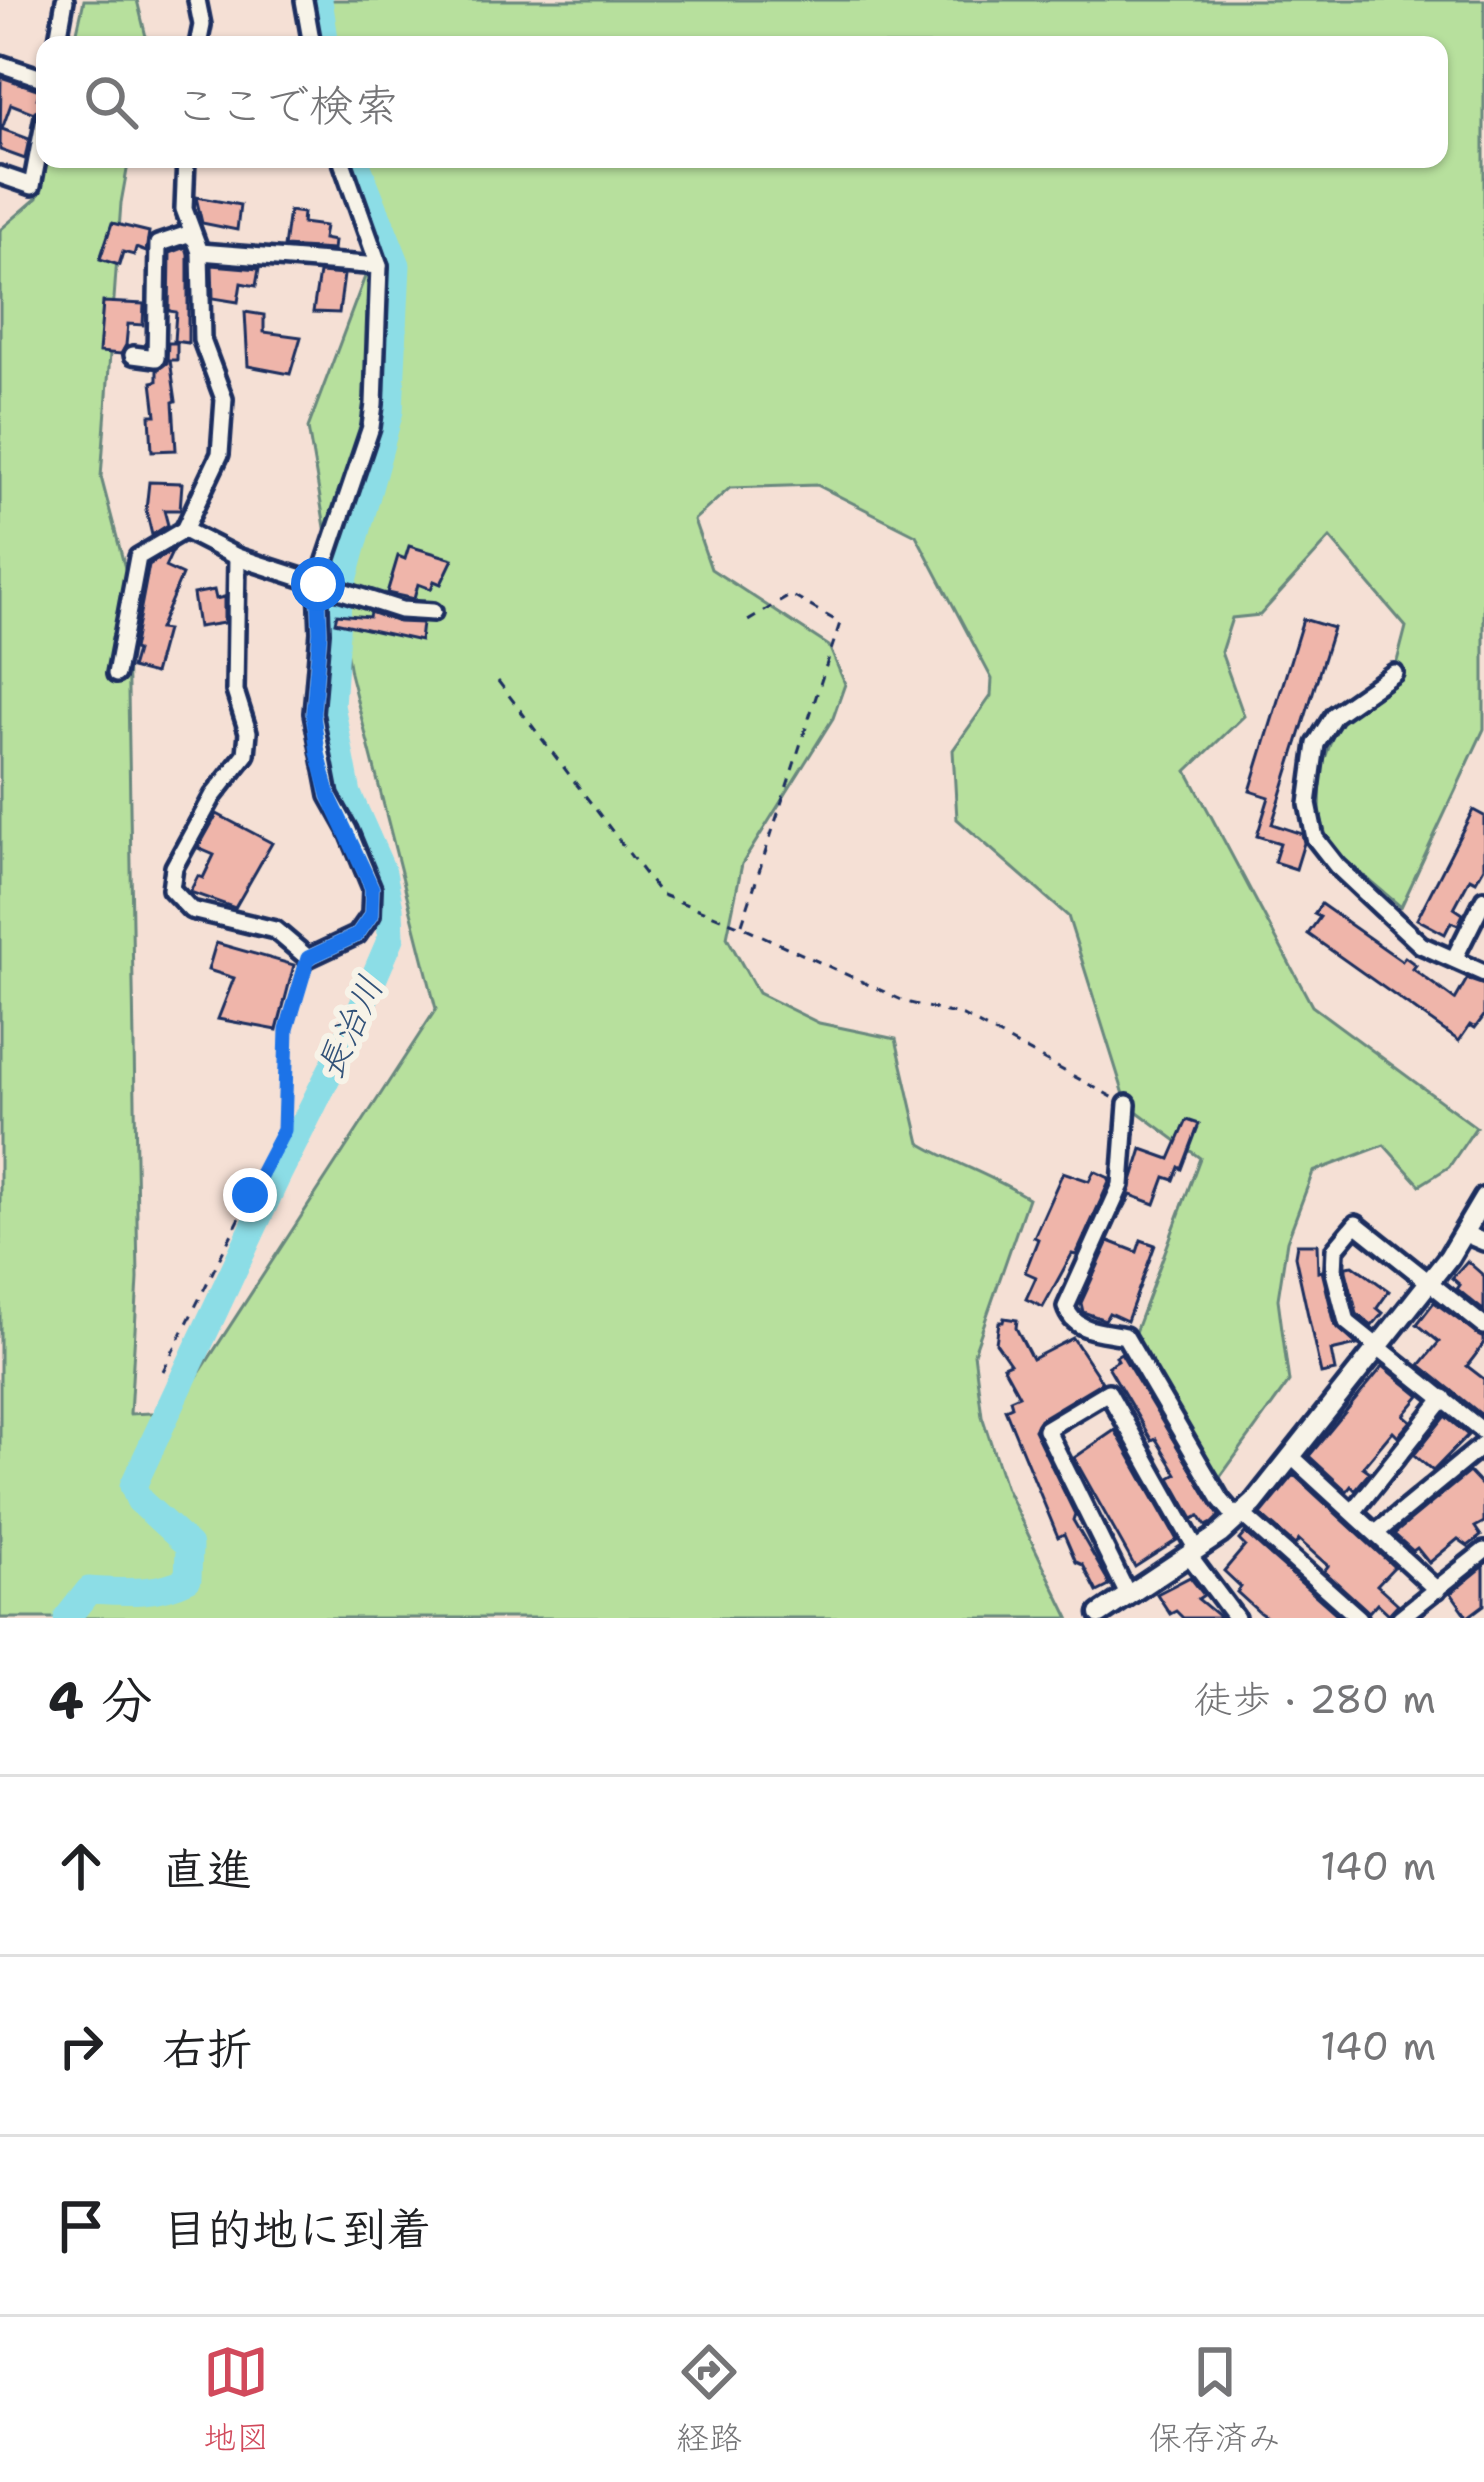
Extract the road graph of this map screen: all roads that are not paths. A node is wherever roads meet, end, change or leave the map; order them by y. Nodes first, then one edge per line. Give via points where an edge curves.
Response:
1 (65, 0) edge
2 (197, 0) edge
3 (304, 0) edge
4 (59, 36) edge
5 (200, 36) edge
6 (310, 36) edge
7 (0, 64) edge
8 (36, 76) edge
9 (36, 165) edge
10 (186, 168) edge
11 (344, 168) edge
12 (0, 176) edge
13 (191, 233) junction
14 (200, 252) junction
15 (379, 266) junction
16 (200, 282) junction
17 (133, 355) dead end
18 (184, 530) junction
19 (237, 557) junction
20 (318, 584) junction
21 (433, 612) dead end
22 (1394, 673) dead end
23 (116, 674) dead end
24 (1484, 899) edge
25 (1454, 959) junction
26 (1484, 973) edge
27 (1127, 1104) road end
28 (1484, 1198) edge
29 (1463, 1233) junction
30 (1484, 1242) edge
31 (1430, 1282) junction
32 (1484, 1326) edge
33 (1379, 1346) junction
34 (1444, 1398) junction
35 (1484, 1432) edge
36 (1484, 1444) edge
37 (1292, 1456) junction
38 (1353, 1512) junction
39 (1240, 1517) junction
40 (1376, 1533) junction
41 (1484, 1551) edge
42 (1193, 1552) junction
43 (1436, 1590) junction
44 (1128, 1594) junction
45 (1100, 1614) dead end
46 (1236, 1618) edge
47 (1359, 1618) edge
48 (1400, 1618) edge

1 - 4 street
2 - 5 street
3 - 6 street
7 - 8 street
9 - 12 street via 32,186
10 - 13 street
11 - 15 street
13 - 14 street
13 - 16 street
13 - 17 street via 158,244 156,358
14 - 15 street
14 - 16 street
15 - 20 street via 370,427
16 - 18 street via 202,340 224,399 220,454
18 - 19 street
18 - 23 street via 138,557
19 - 20 street
19 - 20 street via 235,692 246,754 213,796 174,867 171,889 191,910 275,930 308,958 357,935 371,915 372,888 318,753
20 - 21 street
22 - 25 street via 1334,715 1316,744 1308,804 1315,838 1421,945
24 - 25 street
25 - 26 street
27 - 39 street via 1121,1185 1066,1307 1078,1326 1125,1336 1221,1500
28 - 29 street
29 - 30 street
29 - 31 street
31 - 32 street
31 - 33 street
31 - 33 street via 1356,1223 1334,1249 1347,1322
33 - 34 street
33 - 37 street
34 - 35 street
34 - 38 street
36 - 40 street
37 - 38 street
37 - 39 street
38 - 40 street
39 - 42 street
39 - 47 street
40 - 43 street
41 - 43 street
42 - 44 street
42 - 44 street via 1108,1392 1046,1429
42 - 46 street
43 - 48 street
44 - 45 street

